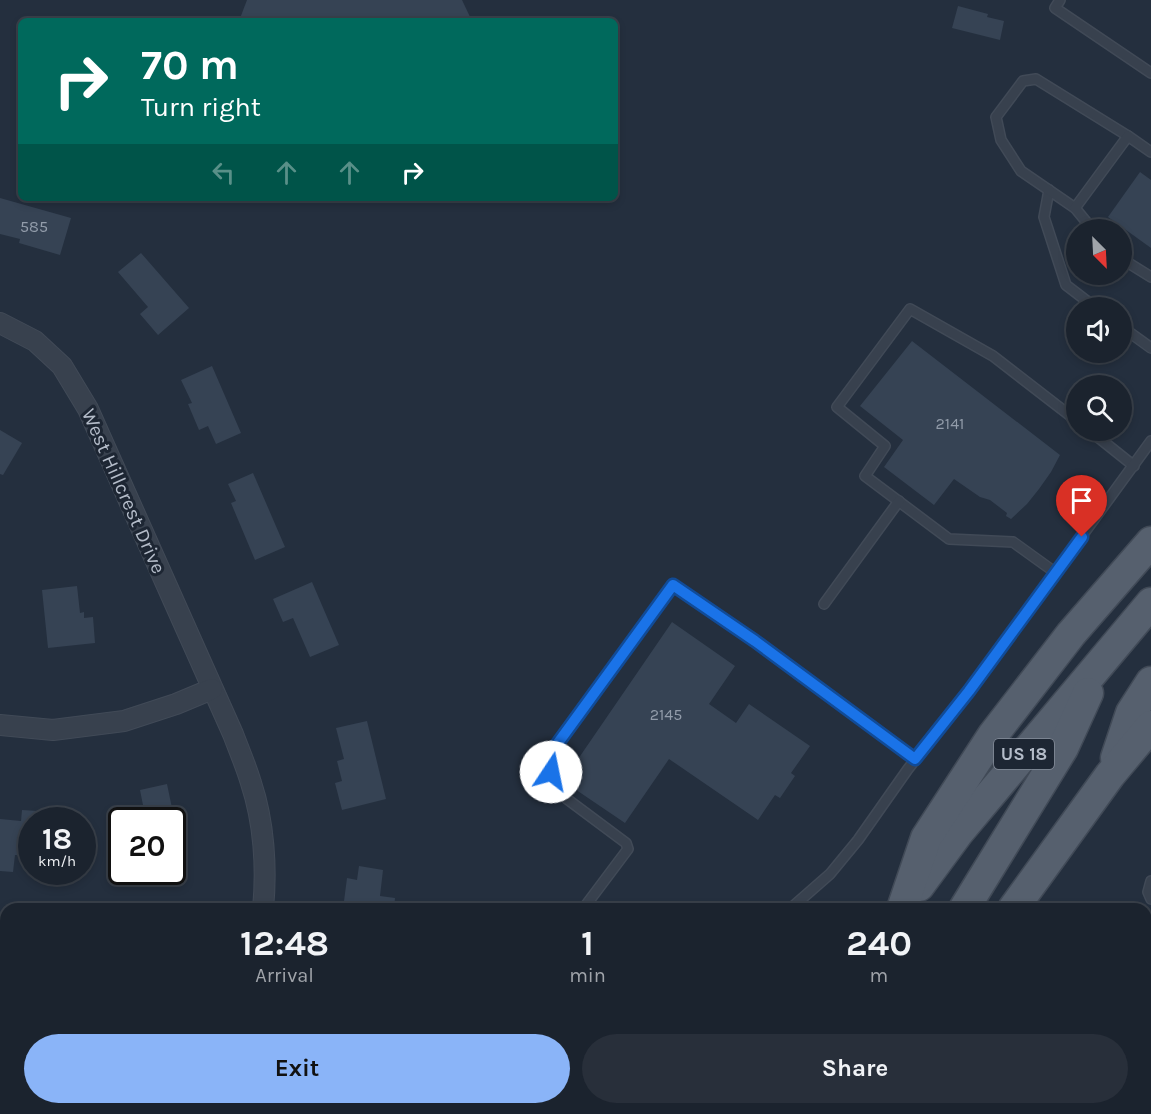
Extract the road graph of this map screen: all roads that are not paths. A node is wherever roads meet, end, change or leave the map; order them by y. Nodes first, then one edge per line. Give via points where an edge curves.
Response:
1 (1060, 0) edge
2 (1151, 73) edge
3 (1128, 136) junction
4 (1151, 152) edge
5 (1049, 190) junction
6 (1075, 208) junction
7 (1084, 219) edge
8 (1132, 265) edge
9 (1151, 277) edge
10 (1082, 297) edge
11 (0, 322) edge
12 (1132, 334) edge
13 (1151, 348) edge
14 (1066, 412) edge
15 (1103, 441) edge
16 (1151, 441) edge
17 (1134, 466) junction
18 (899, 501) junction
19 (1151, 542) edge
20 (1056, 573) junction
21 (1151, 603) edge
22 (824, 604) dead end
23 (1102, 660) junction
24 (1151, 682) edge
25 (212, 688) junction
26 (0, 724) edge
27 (1151, 726) edge
28 (915, 759) junction
29 (1110, 775) junction
30 (1151, 881) edge
31 (1151, 899) edge
32 (263, 903) edge
33 (588, 903) edge
34 (797, 903) edge
35 (904, 903) edge
36 (906, 903) edge
37 (968, 903) edge
38 (1017, 903) edge

1 - 2 lane via 1055,8
3 - 4 lane
3 - 5 lane via 1036,79 1023,81 996,117 1001,140 1021,171
3 - 6 lane
5 - 6 lane
5 - 10 lane via 1044,218 1066,285
6 - 7 lane
8 - 9 lane
11 - 25 street, West Hillcrest Drive via 35,341 62,366 88,409
12 - 13 lane
14 - 18 lane via 993,356 910,309 837,407 885,446 865,476
15 - 17 lane
16 - 17 lane
17 - 20 lane
18 - 20 lane via 949,539 1012,542
18 - 22 lane
19 - 35 main road via 1071,634 993,735 926,838
20 - 28 lane
21 - 23 main road, US 18
23 - 36 main road, US 18 via 958,833
23 - 37 main road via 1063,748
24 - 29 main road via 1131,713
25 - 26 street via 124,721 53,730
25 - 32 street, West Hillcrest Drive via 252,785 263,839
27 - 29 main road
28 - 33 lane via 673,585 547,758 567,799 626,843 628,849
28 - 34 lane via 837,866
29 - 38 main road
30 - 31 lane

